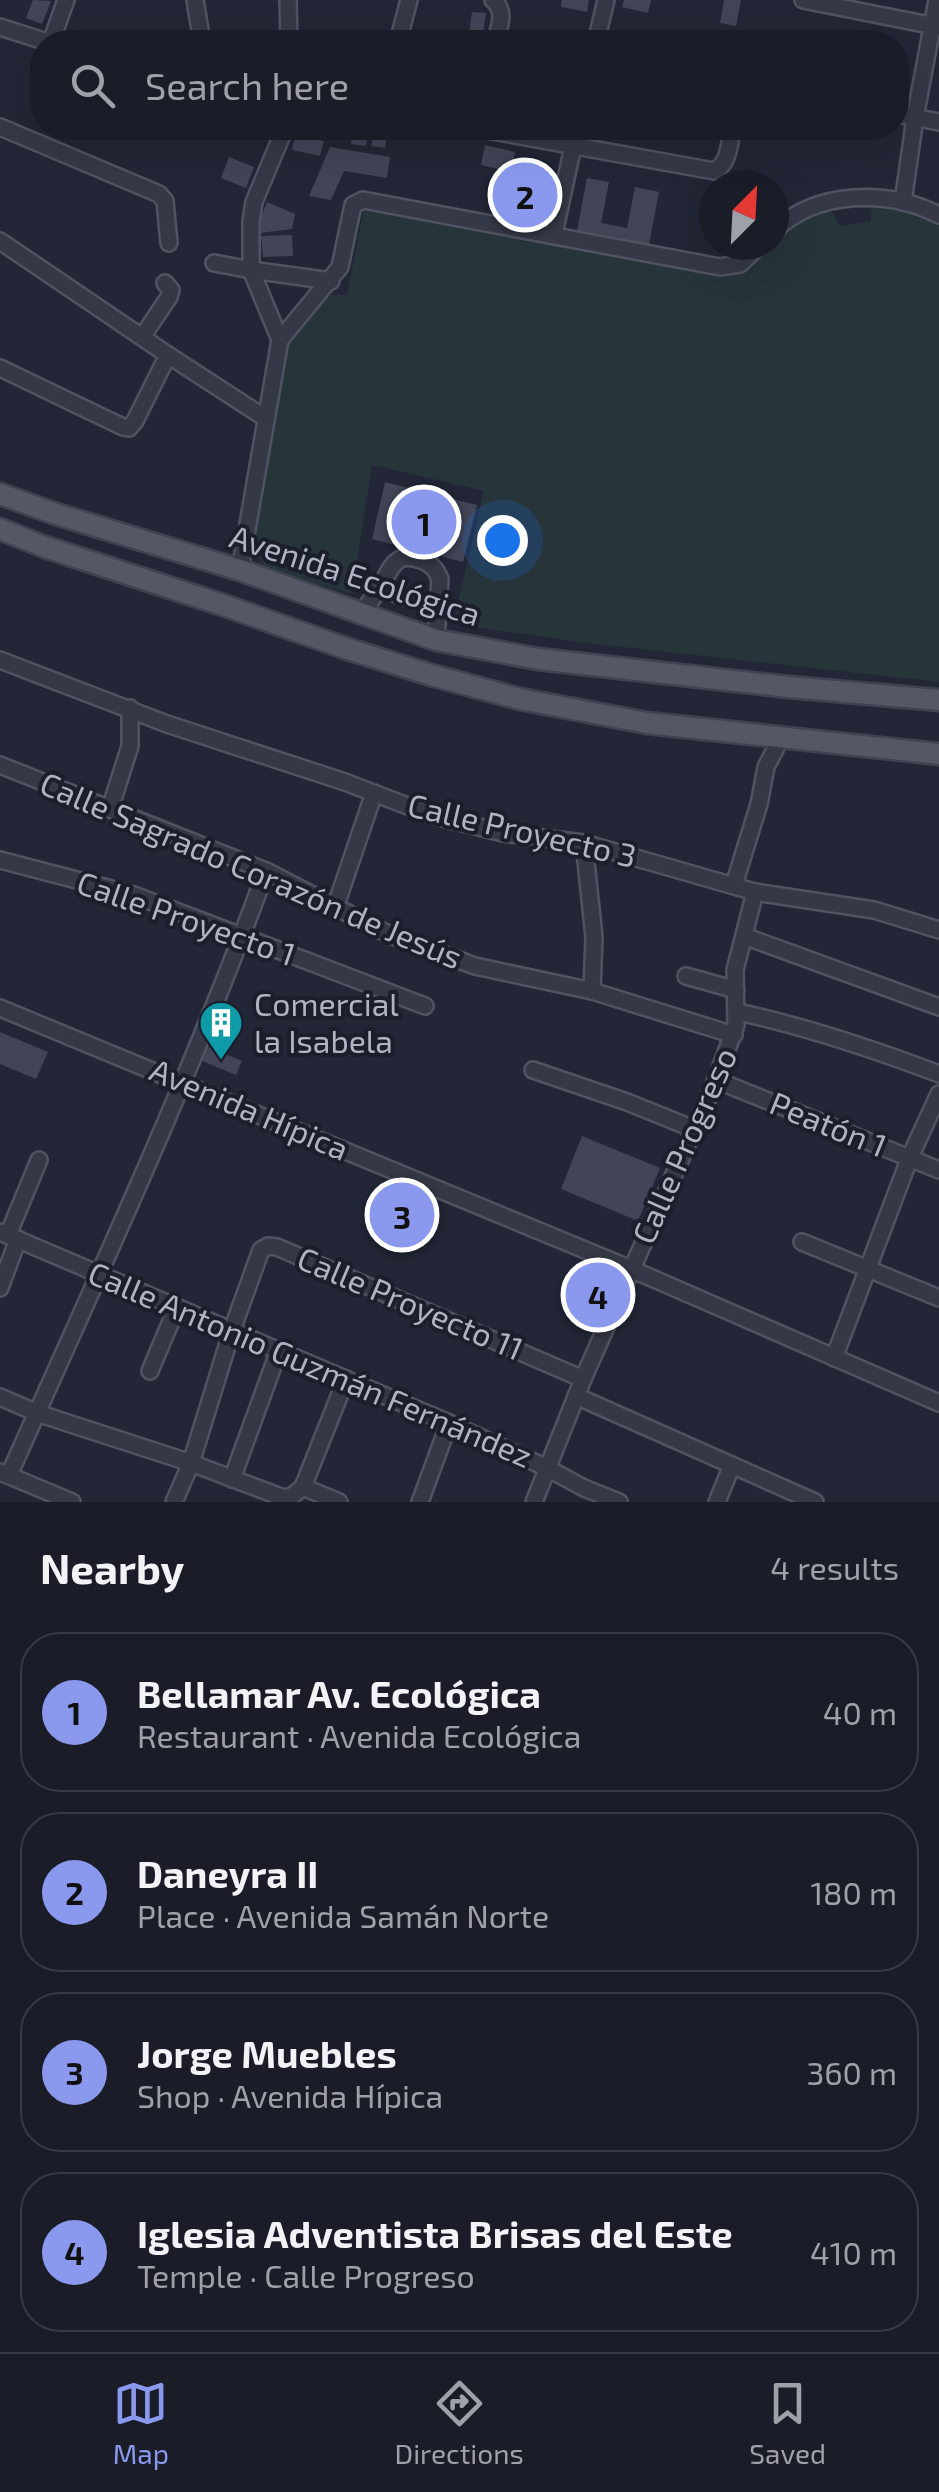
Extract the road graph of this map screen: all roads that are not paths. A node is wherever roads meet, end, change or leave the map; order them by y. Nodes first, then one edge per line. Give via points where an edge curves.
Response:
1 (66, 0) edge
2 (195, 0) edge
3 (288, 0) edge
4 (409, 0) edge
5 (494, 0) edge
6 (606, 0) edge
7 (803, 0) edge
8 (938, 0) edge
9 (0, 27) edge
10 (936, 27) edge
11 (54, 30) edge
12 (200, 30) edge
13 (288, 30) edge
14 (401, 30) edge
15 (498, 30) edge
16 (599, 30) edge
17 (30, 36) edge
18 (909, 117) edge
19 (916, 118) junction
20 (939, 122) edge
21 (0, 127) edge
22 (30, 140) edge
23 (31, 140) edge
24 (280, 140) edge
25 (540, 140) edge
26 (574, 140) edge
27 (730, 140) edge
28 (572, 146) junction
29 (903, 202) junction
30 (939, 215) edge
31 (789, 222) edge
32 (554, 234) junction
33 (0, 241) edge
34 (169, 243) dead end
35 (744, 260) edge
36 (214, 262) dead end
37 (251, 270) junction
38 (331, 281) junction
39 (165, 283) dead end
40 (142, 337) junction
41 (280, 340) junction
42 (168, 355) junction
43 (0, 368) edge
44 (265, 418) junction
45 (0, 494) edge
46 (0, 529) edge
47 (240, 570) junction
48 (380, 588) junction
49 (437, 608) junction
50 (361, 614) junction
51 (436, 640) junction
52 (0, 660) edge
53 (939, 700) edge
54 (130, 708) junction
55 (781, 738) junction
56 (939, 754) edge
57 (0, 765) edge
58 (374, 793) junction
59 (110, 809) junction
60 (584, 843) junction
61 (0, 860) edge
62 (266, 870) junction
63 (734, 885) junction
64 (755, 892) junction
65 (335, 908) junction
66 (939, 930) edge
67 (242, 935) junction
68 (744, 936) junction
69 (686, 976) dead end
70 (736, 990) junction
71 (592, 991) junction
72 (425, 1006) dead end
73 (939, 1007) edge
74 (0, 1008) edge
75 (738, 1012) junction
76 (734, 1035) junction
77 (532, 1070) dead end
78 (939, 1074) edge
79 (716, 1080) junction
80 (181, 1082) junction
81 (939, 1094) edge
82 (694, 1129) junction
83 (910, 1157) junction
84 (39, 1160) dead end
85 (939, 1170) edge
86 (9, 1236) edge
87 (802, 1242) dead end
88 (867, 1268) junction
89 (630, 1270) junction
90 (99, 1273) junction
91 (0, 1288) edge
92 (939, 1298) edge
93 (177, 1307) junction
94 (232, 1330) junction
95 (279, 1350) junction
96 (834, 1358) junction
97 (150, 1372) dead end
98 (346, 1379) junction
99 (583, 1379) junction
100 (576, 1396) junction
101 (0, 1397) edge
102 (939, 1403) edge
103 (36, 1413) junction
104 (449, 1424) junction
105 (191, 1463) junction
106 (732, 1465) junction
107 (547, 1468) junction
108 (4, 1474) edge
109 (232, 1479) junction
110 (303, 1487) junction
111 (72, 1502) edge
112 (174, 1502) edge
113 (339, 1502) edge
114 (420, 1502) edge
115 (534, 1502) edge
116 (619, 1502) edge
117 (717, 1502) edge
118 (815, 1502) edge

1 - 11 street
2 - 12 street
3 - 13 street
4 - 14 street
5 - 15 street via 502,12
6 - 16 street
7 - 10 street
8 - 10 street
9 - 17 street
10 - 19 street
18 - 19 street
19 - 20 street
19 - 29 street
21 - 22 street
23 - 34 street via 159,194
24 - 37 street via 254,202
25 - 28 street
26 - 28 street
27 - 28 street via 725,162 714,171
28 - 32 street
29 - 30 street
29 - 31 street via 844,198
32 - 35 street via 720,267
32 - 38 street via 363,200 353,205 340,268
33 - 40 street
36 - 37 street
37 - 38 street
37 - 41 street
38 - 41 street
39 - 40 street via 169,297
40 - 42 street
41 - 44 street
42 - 43 street via 129,428
42 - 44 street
44 - 47 street
45 - 47 main road, Avenida Ecológica
46 - 55 main road via 520,699 647,724
47 - 50 main road, Avenida Ecológica
48 - 49 street
48 - 49 street via 400,559 423,561 440,579
48 - 50 street
49 - 51 street
50 - 51 main road, Avenida Ecológica
51 - 53 main road, Avenida Ecológica via 538,658
52 - 54 street, Calle Proyecto 3
54 - 58 street, Calle Proyecto 3
54 - 59 street via 130,746
55 - 56 main road
55 - 63 street via 766,767
57 - 59 street, Calle Sagrado Corazón de Jesús
58 - 60 street, Calle Proyecto 3 via 503,833
58 - 65 street
59 - 62 street, Calle Sagrado Corazón de Jesús
60 - 63 street, Calle Proyecto 3
60 - 71 street
61 - 67 street, Calle Proyecto 1 via 134,895
62 - 65 street, Calle Sagrado Corazón de Jesús
62 - 67 street
63 - 64 street, Calle Proyecto 3
64 - 66 street, Calle Proyecto 3 via 884,912
64 - 68 street, Calle Progreso
65 - 71 street, Calle Sagrado Corazón de Jesús via 475,966
67 - 72 street, Calle Proyecto 1
67 - 80 street
68 - 70 street, Calle Progreso
68 - 73 street
69 - 70 street
70 - 75 street, Calle Progreso
71 - 76 street, Calle Sagrado Corazón de Jesús
74 - 80 street, Avenida Hípica
75 - 76 street, Calle Progreso
75 - 78 street via 864,1045
76 - 79 street, Calle Progreso
77 - 82 street
79 - 82 street, Calle Progreso
79 - 83 street, Peatón 1
80 - 89 street, Avenida Hípica
80 - 90 street
81 - 83 street
82 - 89 street, Calle Progreso
83 - 85 street, Peatón 1
83 - 88 street
84 - 86 street
86 - 90 street, Calle Antonio Guzmán Fernández
86 - 91 street
87 - 88 street
88 - 92 street
88 - 96 street
89 - 96 street, Avenida Hípica
89 - 99 street, Calle Progreso
90 - 93 street, Calle Antonio Guzmán Fernández
90 - 103 street
93 - 94 street, Calle Antonio Guzmán Fernández
93 - 97 street
94 - 95 street, Calle Antonio Guzmán Fernández
94 - 99 street, Calle Proyecto 11 via 261,1250 277,1247
94 - 105 street, Calle Proyecto 11
95 - 98 street, Calle Antonio Guzmán Fernández
95 - 109 street
96 - 102 street, Avenida Hípica
98 - 104 street, Calle Antonio Guzmán Fernández
98 - 110 street
99 - 100 street, Calle Progreso
100 - 106 street
100 - 107 street, Calle Progreso
101 - 103 street
103 - 105 street
103 - 108 street
104 - 107 street, Calle Antonio Guzmán Fernández
104 - 114 street
105 - 109 street
105 - 112 street, Calle Proyecto 11
106 - 117 street
106 - 118 street
107 - 115 street, Calle Progreso
107 - 116 street, Calle Antonio Guzmán Fernández
108 - 111 street
109 - 110 street via 284,1498
110 - 113 street

